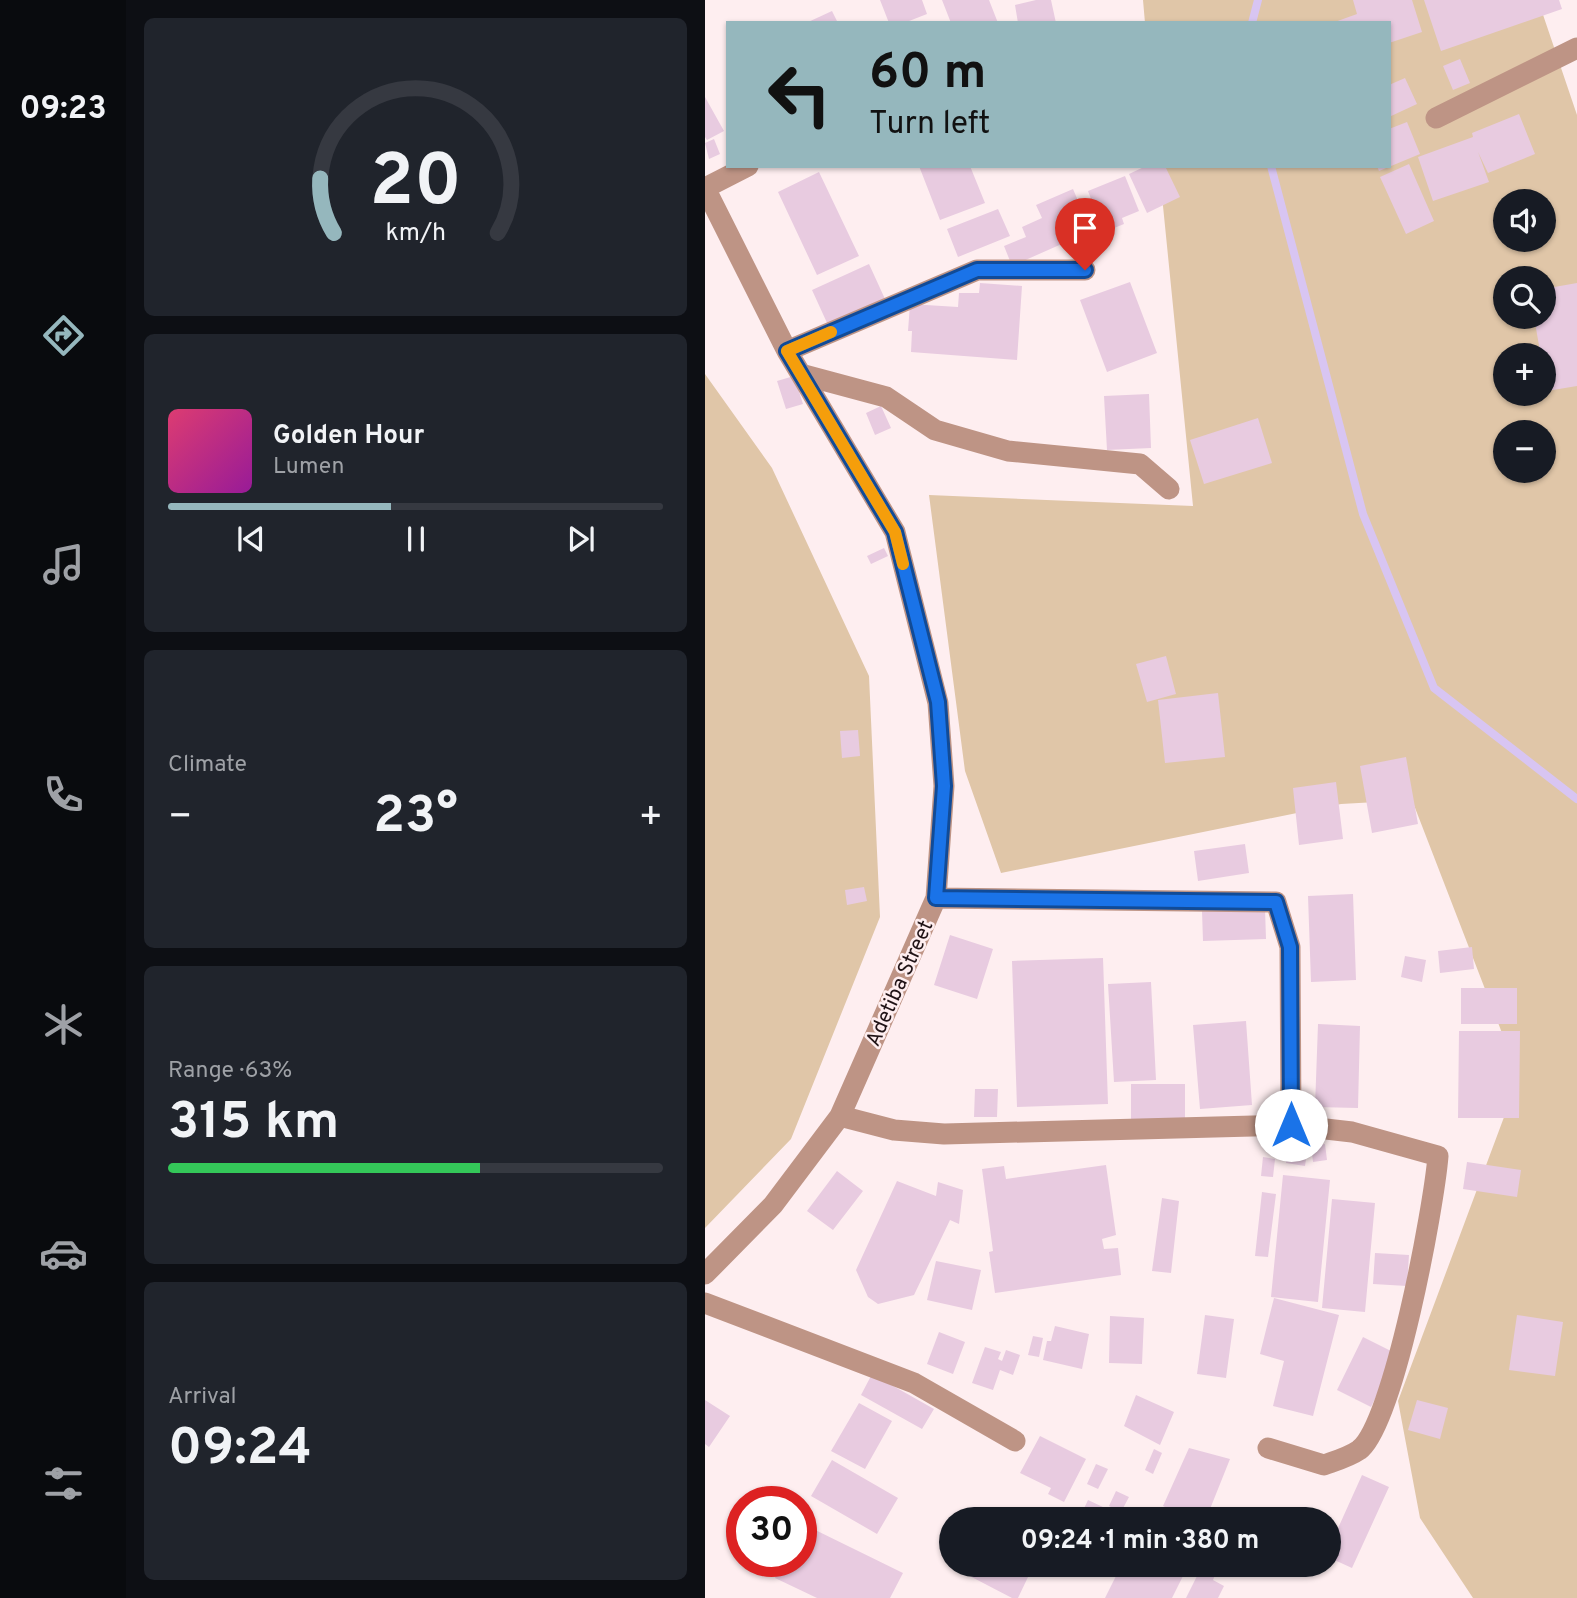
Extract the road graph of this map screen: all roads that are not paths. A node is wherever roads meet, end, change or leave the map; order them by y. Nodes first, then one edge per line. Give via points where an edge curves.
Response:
1 (1577, 48) edge
2 (1436, 118) dead end
3 (744, 168) edge
4 (705, 188) edge
5 (1085, 270) dead end
6 (787, 351) junction
7 (804, 375) junction
8 (1169, 489) dead end
9 (936, 898) junction
10 (840, 1116) junction
11 (1291, 1125) junction
12 (705, 1274) edge
13 (705, 1303) edge
14 (1015, 1441) dead end
15 (1268, 1448) dead end

1 - 2 street
3 - 4 street
4 - 6 street, Adetiba Street
5 - 6 street via 977,270
6 - 7 street, Adetiba Street
7 - 8 street via 886,397 935,430 1008,451 1140,464
7 - 9 street, Adetiba Street via 895,532 902,558 938,702 944,786
9 - 10 street, Adetiba Street
9 - 11 street via 1276,902 1290,947
10 - 11 street via 894,1130 944,1134
10 - 12 street, Adetiba Street via 773,1205
11 - 15 street via 1352,1132 1438,1156 1396,1373 1375,1427 1359,1450 1324,1465
13 - 14 street via 914,1383

